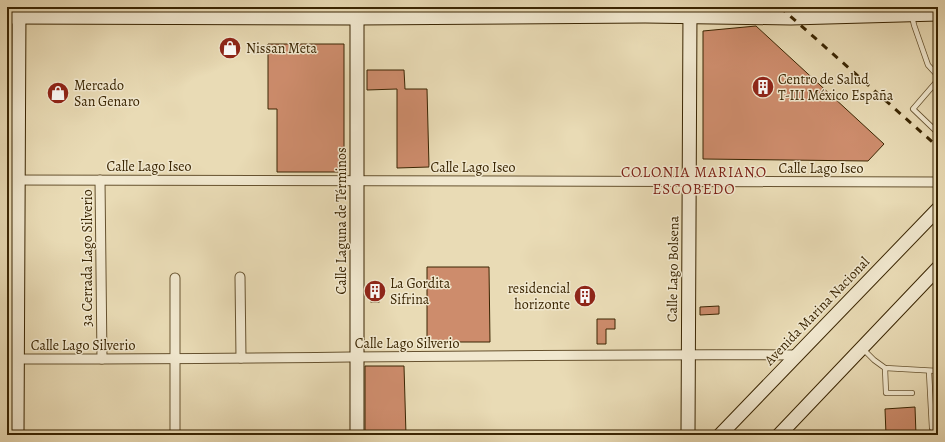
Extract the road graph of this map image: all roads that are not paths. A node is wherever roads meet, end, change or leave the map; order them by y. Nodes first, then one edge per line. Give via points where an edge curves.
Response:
1 (357, 12) edge
2 (690, 12) edge
3 (15, 14) edge
4 (912, 14) junction
5 (938, 14) edge
6 (938, 76) edge
7 (938, 80) edge
8 (13, 119) edge
9 (938, 133) edge
10 (13, 180) edge
11 (100, 180) junction
12 (357, 181) junction
13 (690, 182) junction
14 (938, 182) edge
15 (938, 209) edge
16 (938, 268) edge
17 (12, 270) edge
18 (240, 277) dead end
19 (175, 278) dead end
20 (862, 348) junction
21 (688, 354) junction
22 (796, 355) junction
23 (357, 357) junction
24 (241, 358) junction
25 (18, 359) junction
26 (102, 359) junction
27 (175, 359) junction
28 (885, 368) junction
29 (938, 371) edge
30 (929, 372) junction
31 (912, 393) dead end
32 (938, 428) edge
33 (16, 435) edge
34 (175, 435) edge
35 (358, 435) edge
36 (688, 435) edge
37 (720, 435) edge
38 (779, 435) edge

1 - 2 main road
1 - 3 main road
1 - 12 main road, Calle Laguna de Términos
2 - 4 main road via 791,18
2 - 13 main road, Calle Lago Bolsena
3 - 8 main road
4 - 5 main road
4 - 6 lane via 928,65
7 - 9 lane via 913,109
8 - 10 main road
10 - 11 street, Calle Lago Iseo
10 - 17 main road
11 - 12 street, Calle Lago Iseo
11 - 26 street, 3a Cerrada Lago Silverio
12 - 13 street, Calle Lago Iseo
12 - 23 main road, Calle Laguna de Términos
13 - 14 street, Calle Lago Iseo
13 - 21 main road, Calle Lago Bolsena
15 - 22 main road, Avenida Marina Nacional
16 - 20 main road
17 - 25 main road
18 - 24 street
19 - 27 street
20 - 28 lane
20 - 38 main road
21 - 22 street, Calle Lago Silverio
21 - 23 street, Calle Lago Silverio
21 - 36 main road, Calle Lago Bolsena
22 - 37 main road, Avenida Marina Nacional
23 - 24 street, Calle Lago Silverio
23 - 35 main road, Calle Laguna de Términos
24 - 27 street, Calle Lago Silverio
25 - 26 street, Calle Lago Silverio
25 - 33 main road
26 - 27 street, Calle Lago Silverio
27 - 34 street
28 - 30 lane
28 - 31 lane via 886,393
29 - 30 lane
30 - 32 lane via 932,428

